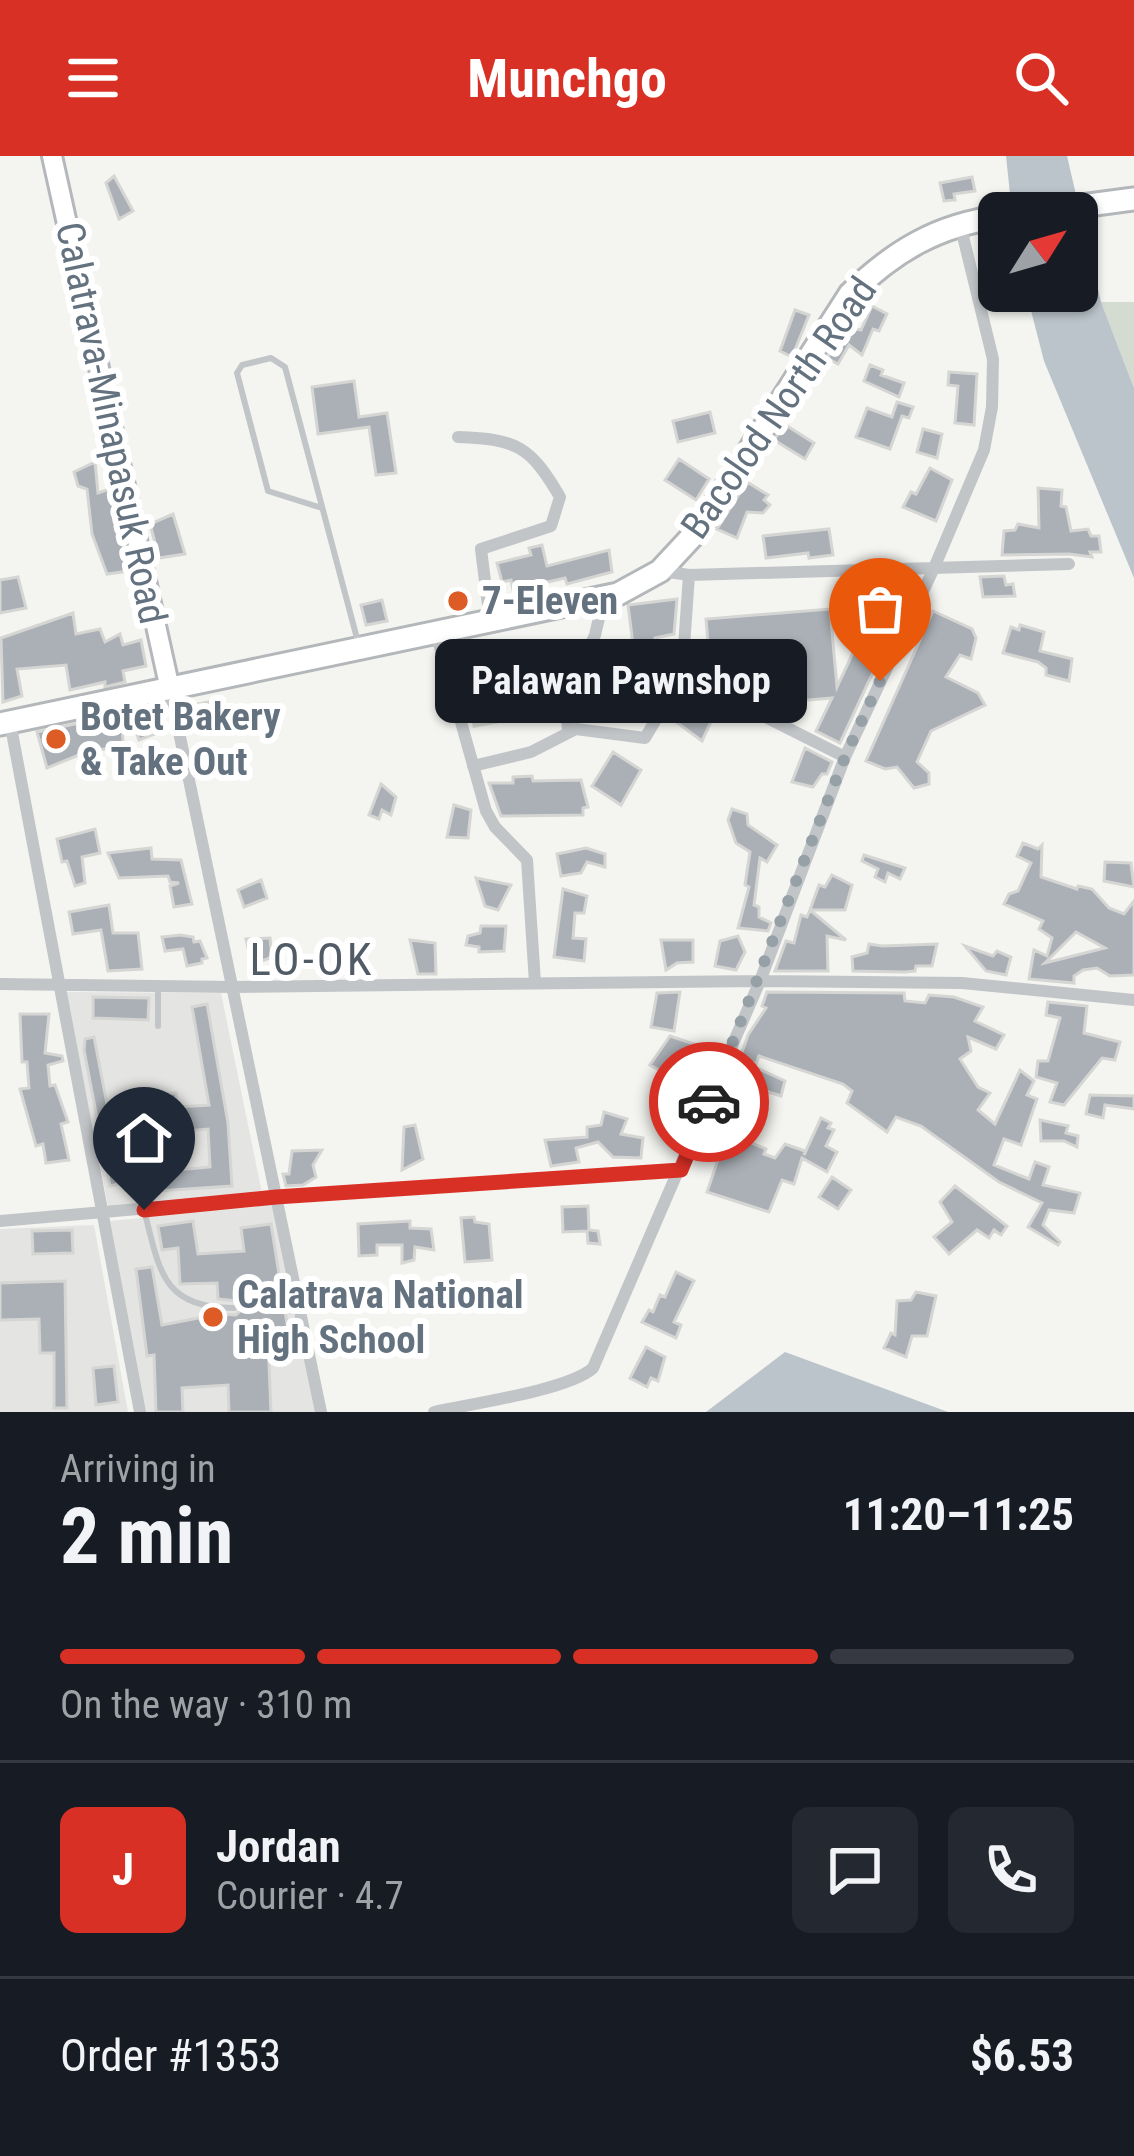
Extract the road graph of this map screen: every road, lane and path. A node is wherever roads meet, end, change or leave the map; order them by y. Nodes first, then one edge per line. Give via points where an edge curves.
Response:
1 (52, 156) edge
2 (1134, 199) edge
3 (1098, 204) edge
4 (978, 221) edge
5 (960, 224) junction
6 (458, 436) dead end
7 (322, 508) junction
8 (1069, 564) dead end
9 (934, 568) junction
10 (660, 571) junction
11 (689, 574) junction
12 (604, 597) junction
13 (490, 621) junction
14 (436, 633) junction
15 (360, 649) junction
16 (682, 675) junction
17 (170, 689) junction
18 (5, 723) edge
19 (568, 733) junction
20 (845, 757) junction
21 (473, 766) junction
22 (760, 981) junction
23 (535, 983) junction
24 (0, 984) edge
25 (62, 985) junction
26 (158, 986) junction
27 (232, 987) junction
28 (1134, 1000) edge
29 (158, 1026) dead end
30 (681, 1170) junction
31 (276, 1197) junction
32 (144, 1210) junction
33 (102, 1214) junction
34 (0, 1221) edge
35 (235, 1308) dead end
36 (140, 1412) edge
37 (321, 1412) edge
38 (434, 1412) edge

1 - 17 main road, Calatrava-Minapasuk Road
2 - 3 highway
4 - 5 highway, Bacolod North Road
5 - 9 street via 993,359 992,407 984,450
5 - 10 highway, Bacolod North Road via 919,239 850,294 699,529
6 - 13 street via 504,438 540,463 560,497 550,526 481,549
7 - 7 lane via 285,367 271,358 242,365 237,373 268,491
7 - 15 lane
8 - 9 street
9 - 11 street
9 - 20 street
10 - 11 street
10 - 12 highway, Bacolod North Road
11 - 16 street
12 - 13 highway, Bacolod North Road
12 - 19 street via 596,635 566,696
13 - 14 highway, Bacolod North Road
14 - 15 highway, Bacolod North Road
14 - 21 street
15 - 17 highway, Bacolod North Road
16 - 19 street via 645,738
16 - 20 street
17 - 18 highway, Bacolod North Road
17 - 27 street
18 - 25 street
19 - 21 street
20 - 22 street
21 - 23 street via 486,812 527,860
22 - 23 street
22 - 28 street via 962,983
22 - 30 street
23 - 27 street
24 - 25 street
25 - 26 street
25 - 33 street
26 - 27 street
26 - 29 lane
27 - 31 street
30 - 31 street
30 - 38 street via 593,1368
31 - 32 street
31 - 37 street
32 - 33 street
32 - 35 lane via 169,1287 209,1307
33 - 34 street
33 - 36 street

